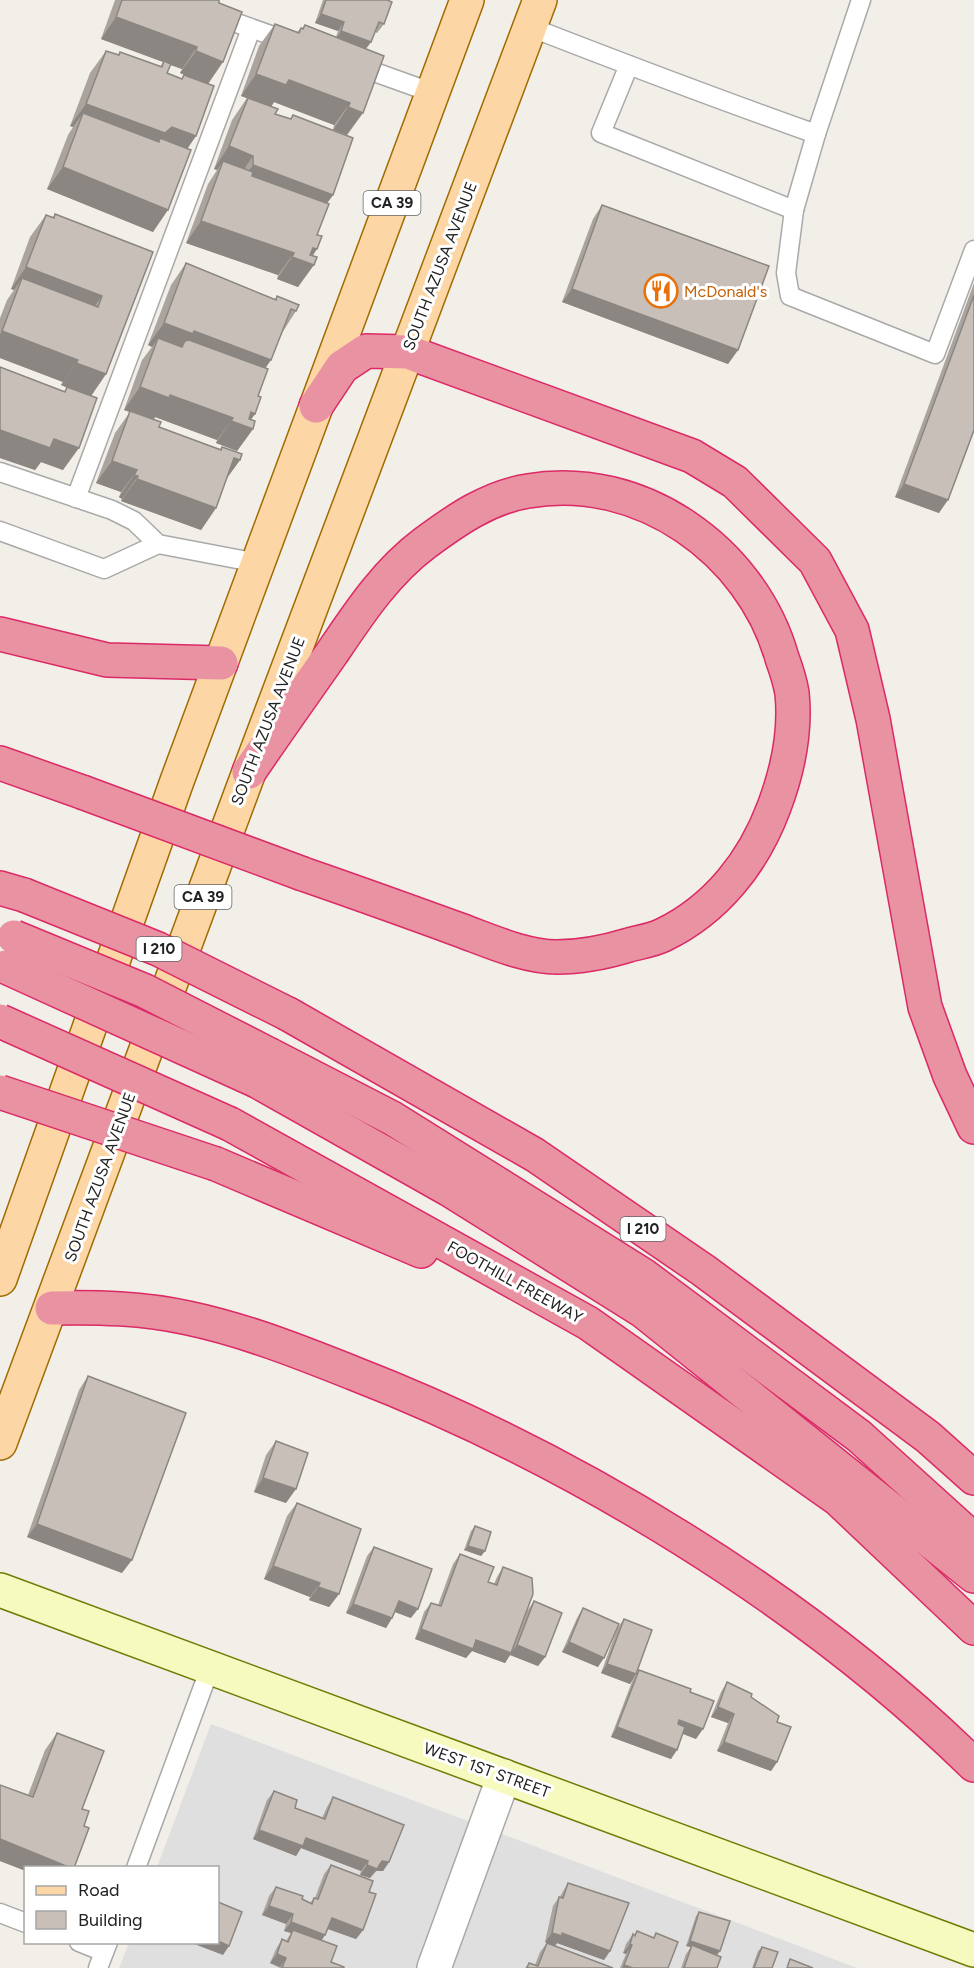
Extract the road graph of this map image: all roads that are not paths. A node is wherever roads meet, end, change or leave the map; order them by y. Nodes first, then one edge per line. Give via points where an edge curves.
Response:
1 (172, 0) edge
2 (468, 0) edge
3 (861, 0) edge
4 (535, 14) edge
5 (251, 29) junction
6 (305, 47) edge
7 (337, 59) edge
8 (629, 65) junction
9 (433, 93) junction
10 (816, 134) junction
11 (794, 210) junction
12 (974, 250) edge
13 (408, 351) junction
14 (316, 406) junction
15 (0, 472) edge
16 (76, 498) junction
17 (0, 531) edge
18 (158, 544) junction
19 (258, 563) junction
20 (0, 634) edge
21 (221, 663) junction
22 (0, 763) edge
23 (249, 772) junction
24 (12, 891) edge
25 (5, 951) edge
26 (0, 1021) edge
27 (264, 1068) junction
28 (0, 1092) edge
29 (974, 1127) edge
30 (0, 1279) edge
31 (52, 1308) junction
32 (588, 1323) junction
33 (0, 1443) edge
34 (974, 1478) edge
35 (974, 1540) edge
36 (974, 1576) edge
37 (0, 1590) edge
38 (974, 1628) edge
39 (210, 1668) junction
40 (974, 1764) edge
41 (504, 1776) junction
42 (137, 1866) edge
43 (0, 1913) edge
44 (24, 1922) edge
45 (83, 1944) edge
46 (974, 1950) edge
47 (103, 1954) edge
48 (434, 1968) edge

1 - 5 lane
2 - 9 main road, CA 39
3 - 10 lane
4 - 8 lane
4 - 13 main road, SOUTH AZUSA AVENUE / CA 39
5 - 6 lane
5 - 16 lane
7 - 9 lane
8 - 10 lane
8 - 11 lane via 601,133
9 - 14 main road, CA 39
10 - 11 lane
11 - 12 lane via 786,273 789,296 935,354
13 - 14 highway via 366,351 342,367
13 - 23 main road, SOUTH AZUSA AVENUE / CA 39
13 - 29 highway via 692,456 735,482 814,561 852,630 873,719 925,1007 950,1077
14 - 19 main road, CA 39
15 - 16 lane
16 - 18 lane via 134,521
17 - 18 lane via 104,568
18 - 19 lane
19 - 21 main road, CA 39
20 - 21 highway via 106,660
21 - 30 main road, CA 39
22 - 23 highway, bridge via 510,948 555,957 602,953 663,935 703,910 738,876 763,837 783,784 793,738 792,691 775,630 740,573 686,524 601,490 562,487 525,491 486,503 454,522 421,545 379,586
23 - 31 main road, SOUTH AZUSA AVENUE / CA 39
24 - 34 highway, I 210, bridge via 158,949 288,1014 535,1155 712,1276 928,1437
25 - 27 highway, bridge via 144,992
26 - 32 highway, FOOTHILL FREEWAY, bridge via 230,1124
27 - 35 highway via 392,1118 643,1275 859,1436
27 - 36 highway via 644,1311
28 - 32 highway, bridge via 216,1164
31 - 33 main road, SOUTH AZUSA AVENUE / CA 39
31 - 40 highway via 109,1306 188,1318 245,1334 381,1384 473,1424 561,1469 721,1565 897,1694
32 - 38 highway, FOOTHILL FREEWAY via 838,1498
37 - 39 street, WEST 1ST STREET
39 - 41 street, WEST 1ST STREET
39 - 42 lane
41 - 46 street, WEST 1ST STREET
41 - 48 street
43 - 44 lane
45 - 47 lane

